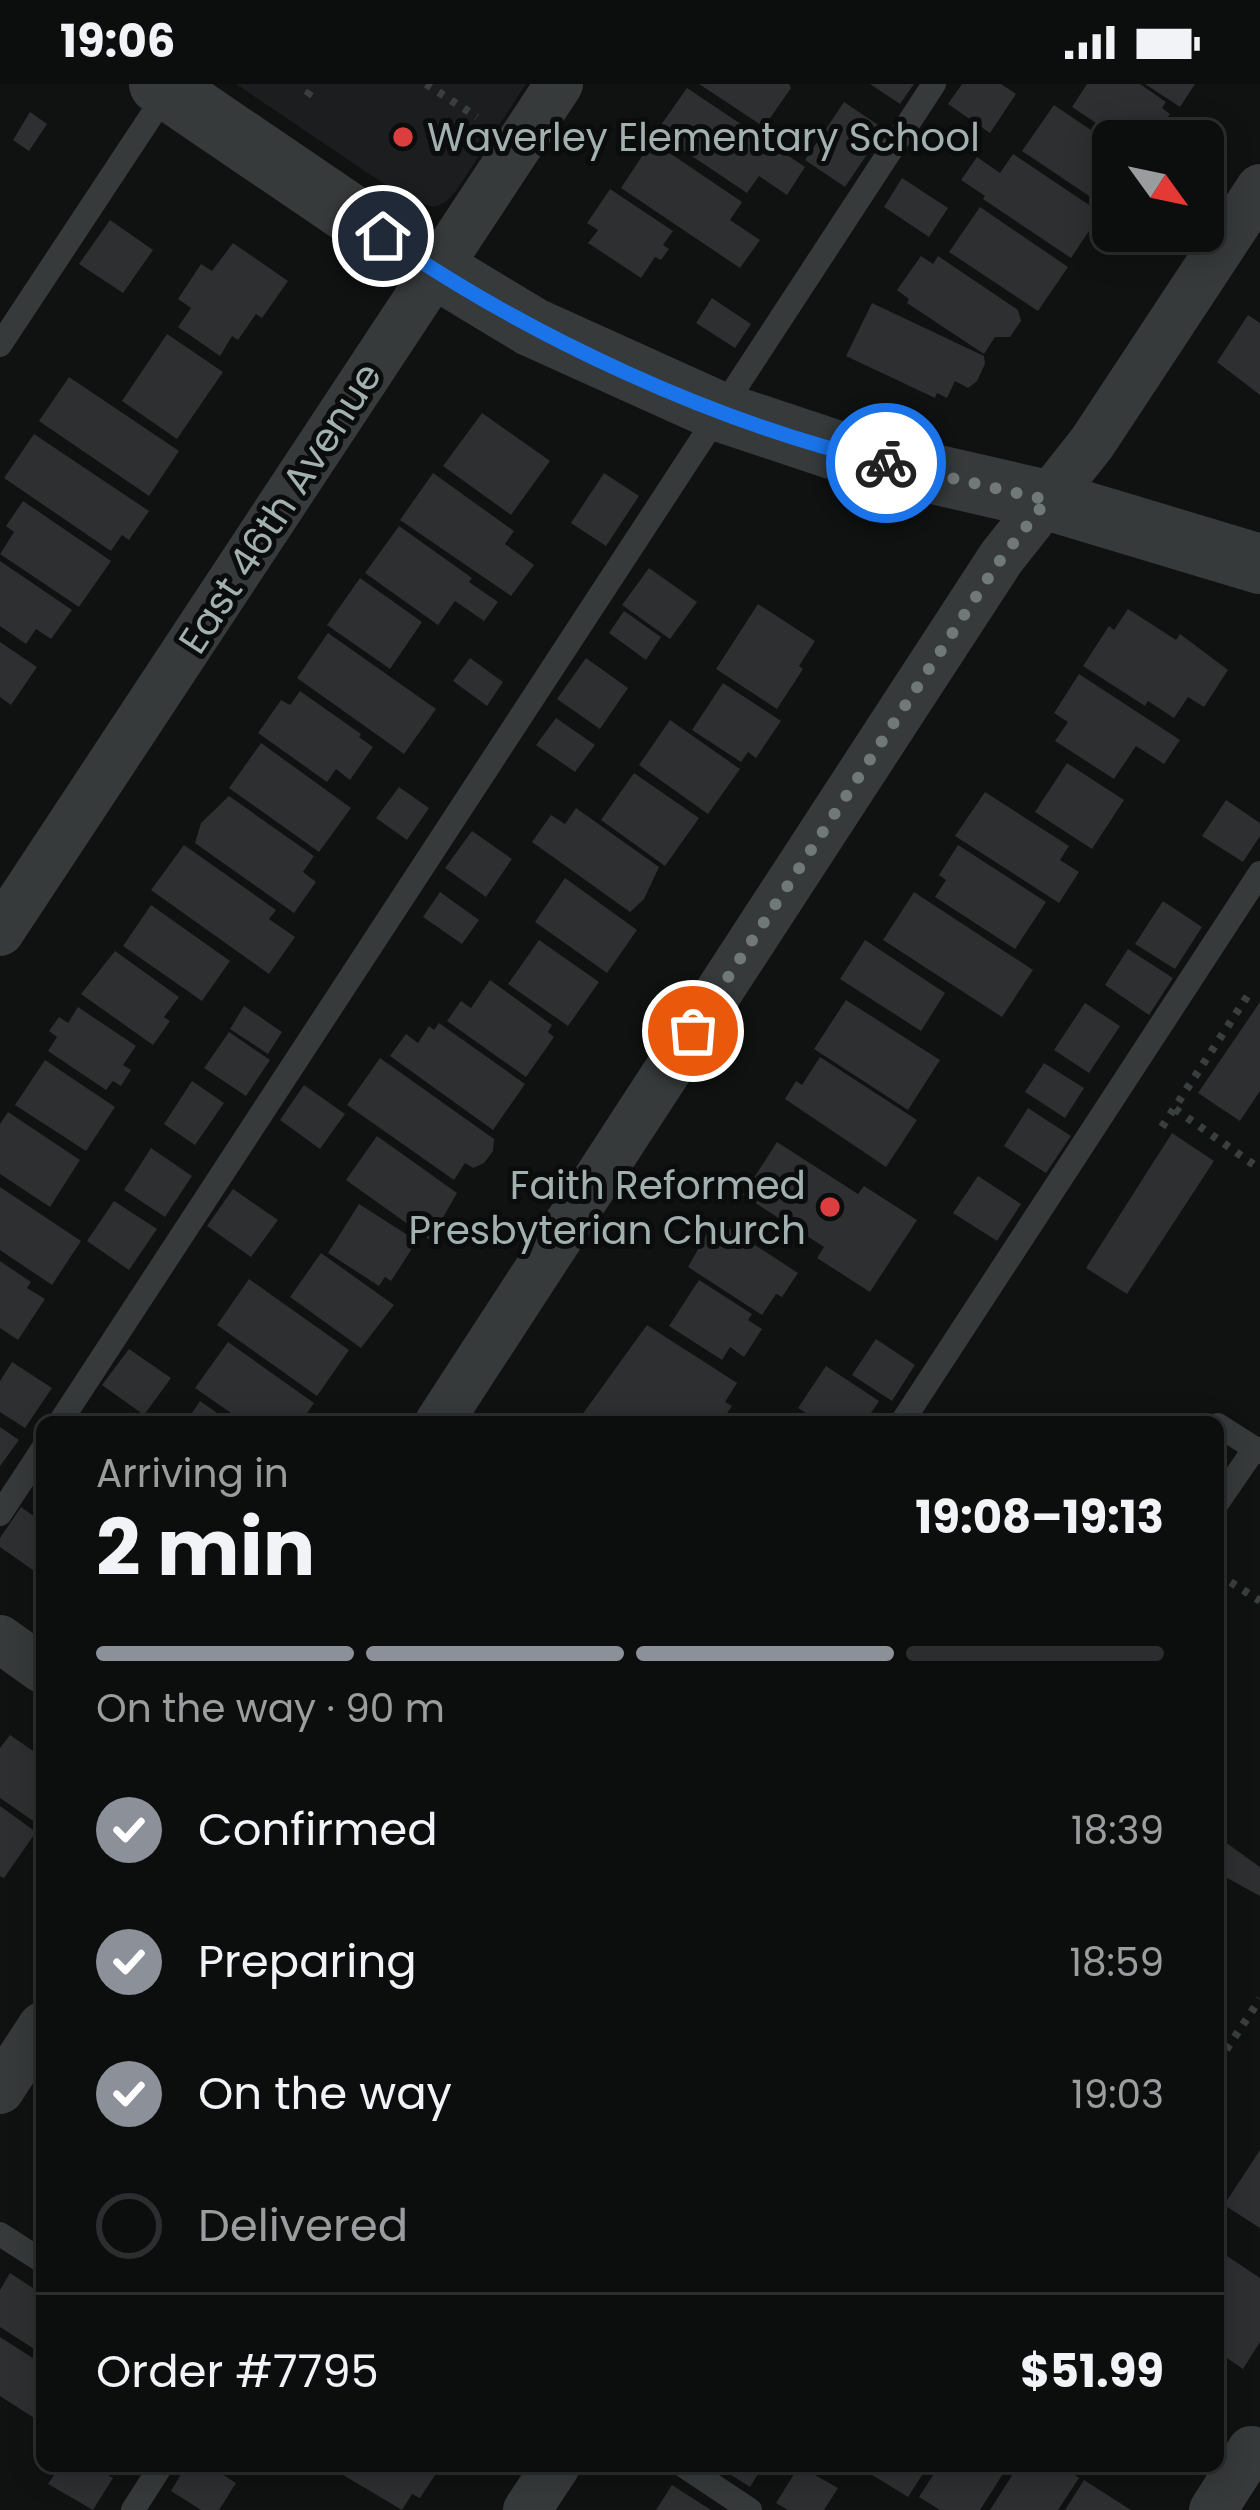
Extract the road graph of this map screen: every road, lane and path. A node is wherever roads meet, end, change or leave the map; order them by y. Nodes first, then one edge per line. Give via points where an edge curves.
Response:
1 (315, 84) edge
2 (426, 84) edge
3 (559, 84) edge
4 (934, 84) edge
5 (163, 87) edge
6 (307, 96) dead end
7 (477, 117) dead end
8 (1260, 188) edge
9 (437, 270) junction
10 (0, 345) edge
11 (718, 411) junction
12 (1047, 500) junction
13 (1260, 564) edge
14 (1258, 880) edge
15 (0, 932) edge
16 (1250, 992) dead end
17 (1174, 1109) junction
18 (1162, 1127) dead end
19 (1260, 1169) edge
20 (64, 1416) edge
21 (443, 1416) edge
22 (906, 1416) edge
23 (1224, 1429) edge
24 (1257, 1450) edge
25 (36, 1459) edge
26 (1224, 1494) edge
27 (0, 1514) edge
28 (1224, 1578) edge
29 (1260, 1601) edge
30 (0, 1639) edge
31 (36, 1666) edge
32 (1260, 1999) edge
33 (36, 2035) edge
34 (1224, 2053) edge
35 (0, 2090) edge
36 (0, 2234) edge
37 (36, 2257) edge
38 (1243, 2444) edge
39 (157, 2472) edge
40 (552, 2472) edge
41 (693, 2472) edge
42 (133, 2510) edge
43 (527, 2510) edge
44 (750, 2510) edge
45 (1213, 2510) edge

1 - 6 path
2 - 7 path
3 - 9 street, East 46th Avenue
4 - 11 lane
5 - 9 street
5 - 10 lane
8 - 12 street
9 - 11 street via 532,327
9 - 15 street, East 46th Avenue
11 - 12 street via 850,455
11 - 20 lane
12 - 13 street
12 - 21 street via 998,563
14 - 22 lane
16 - 17 path
17 - 18 path
17 - 19 path
23 - 24 lane
24 - 26 lane
25 - 27 lane
28 - 29 path
30 - 31 street
32 - 34 path
33 - 35 street
36 - 37 lane
38 - 45 street
39 - 42 lane
40 - 43 street
41 - 44 lane

